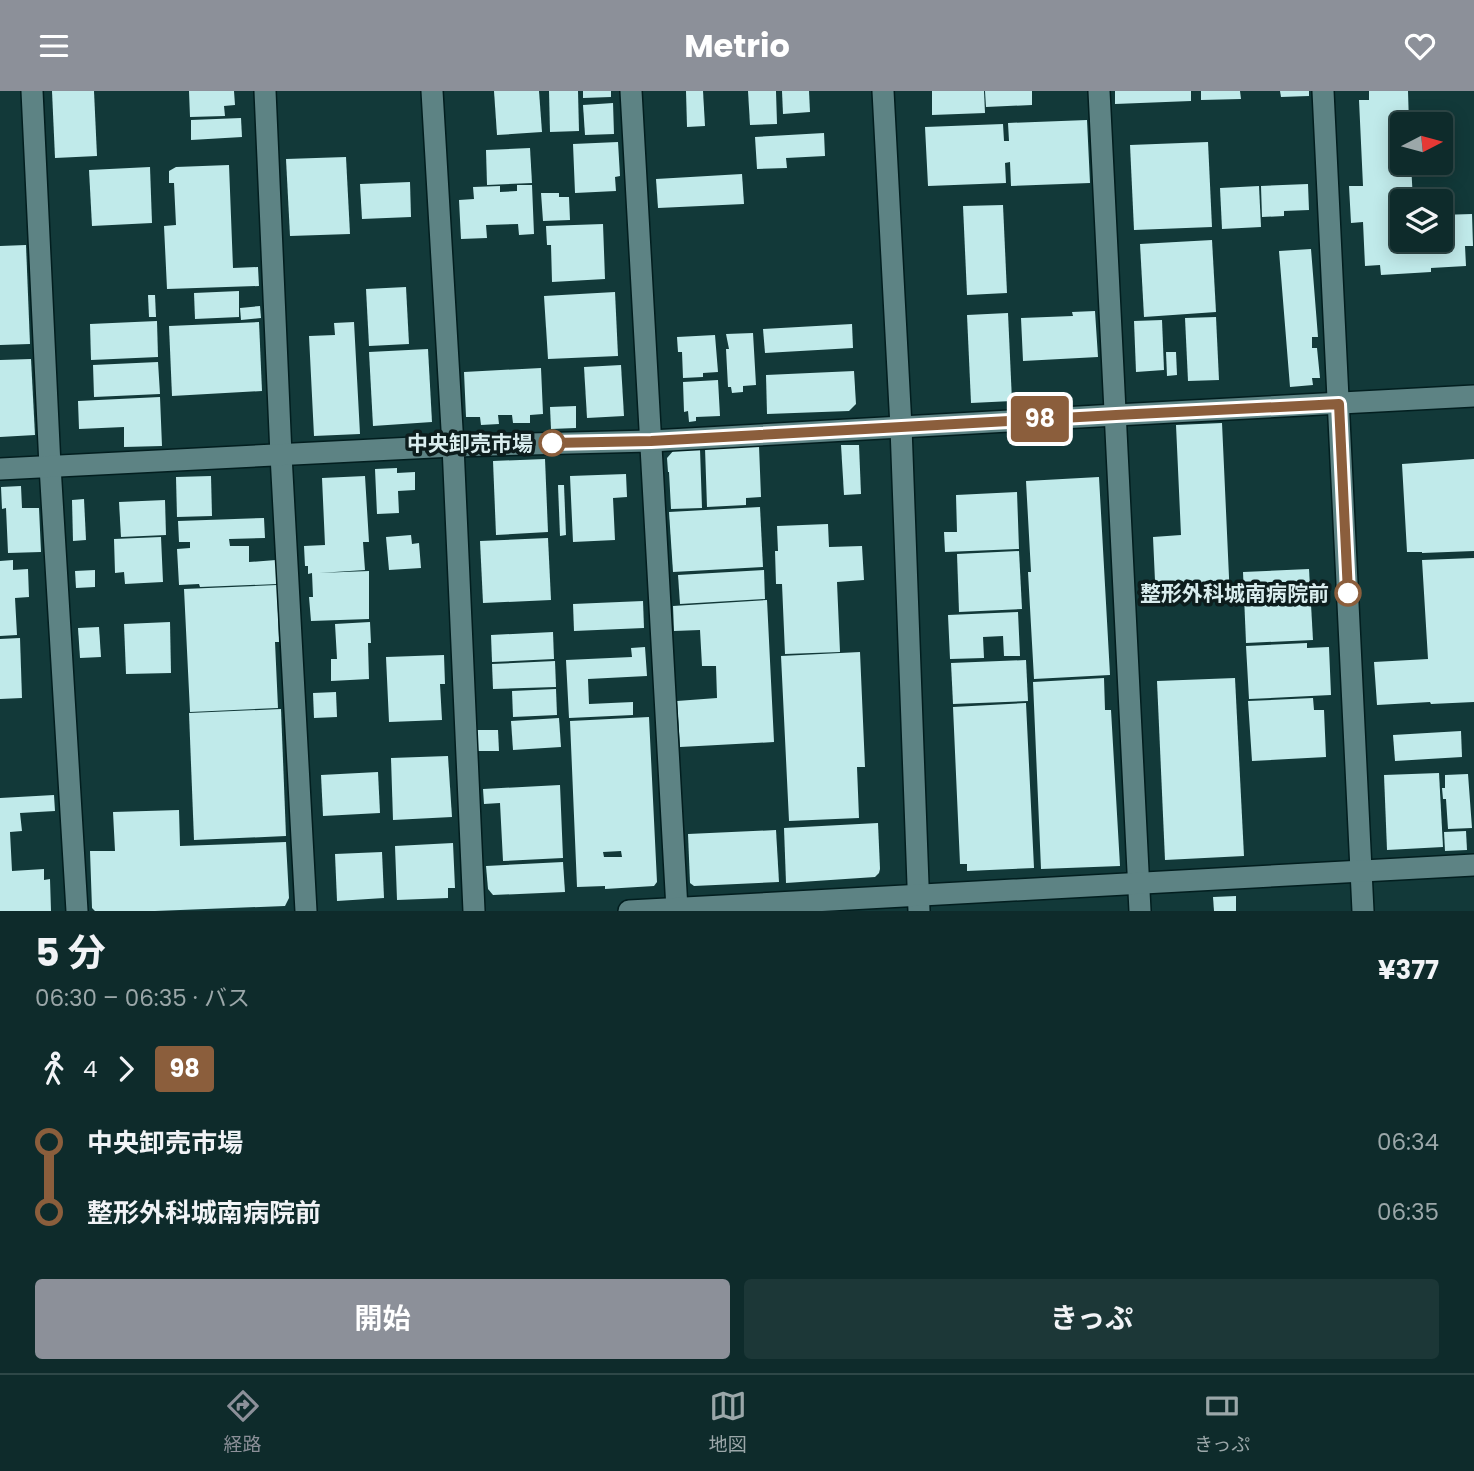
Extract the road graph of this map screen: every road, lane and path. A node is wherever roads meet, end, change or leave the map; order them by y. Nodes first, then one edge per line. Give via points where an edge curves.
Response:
1 (32, 91) edge
2 (265, 91) edge
3 (432, 91) edge
4 (631, 91) edge
5 (883, 91) edge
6 (1099, 91) edge
7 (1323, 91) edge
8 (1474, 396) edge
9 (1339, 404) junction
10 (1116, 415) junction
11 (901, 427) junction
12 (651, 441) junction
13 (453, 446) junction
14 (281, 455) junction
15 (50, 465) junction
16 (0, 469) edge
17 (1474, 865) edge
18 (1361, 871) junction
19 (1138, 883) junction
20 (919, 903) edge
21 (677, 909) junction
22 (77, 911) edge
23 (306, 911) edge
24 (474, 911) edge
25 (629, 911) edge
26 (1140, 911) edge
27 (1363, 911) edge

1 - 15 street
2 - 14 street
3 - 13 street
4 - 12 street
5 - 11 street
6 - 10 street
7 - 9 street
8 - 9 street
9 - 10 street
9 - 18 street
10 - 11 street
10 - 19 street
11 - 12 street
11 - 20 street
12 - 13 street
12 - 21 street
13 - 14 street
13 - 24 street
14 - 15 street
14 - 23 street
15 - 16 street
15 - 22 street
17 - 18 street
18 - 19 street
18 - 27 street
19 - 20 street
19 - 26 street
20 - 21 street
21 - 25 street

